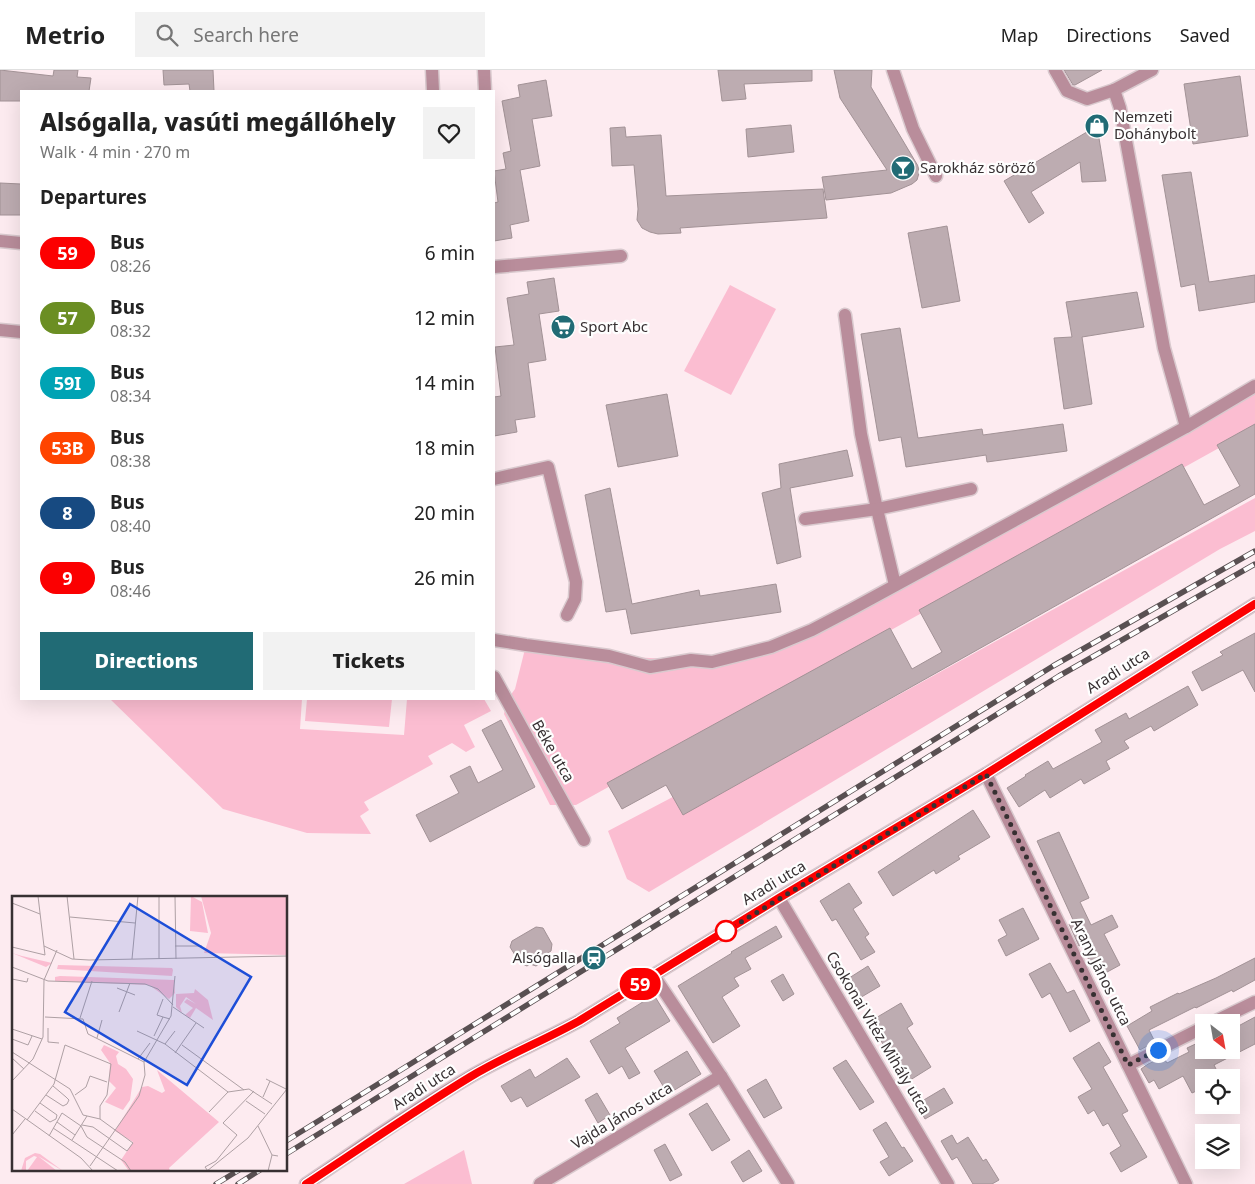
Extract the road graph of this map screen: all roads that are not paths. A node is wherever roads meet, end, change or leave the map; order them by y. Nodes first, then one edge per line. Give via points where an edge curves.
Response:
1 (432, 70) edge
2 (484, 70) edge
3 (893, 70) edge
4 (1055, 70) edge
5 (1152, 70) edge
6 (434, 90) edge
7 (485, 90) edge
8 (1114, 90) junction
9 (936, 176) dead end
10 (0, 241) edge
11 (20, 243) edge
12 (621, 256) dead end
13 (495, 267) edge
14 (846, 315) dead end
15 (0, 330) edge
16 (20, 332) edge
17 (1255, 386) edge
18 (1186, 426) junction
19 (495, 479) edge
20 (971, 489) dead end
21 (877, 509) junction
22 (805, 519) dead end
23 (895, 585) junction
24 (1255, 604) edge
25 (567, 615) dead end
26 (495, 640) edge
27 (495, 679) edge
28 (986, 774) junction
29 (584, 840) dead end
30 (779, 898) junction
31 (654, 976) junction
32 (1255, 1002) edge
33 (1230, 1014) edge
34 (1195, 1032) edge
35 (1128, 1065) junction
36 (721, 1076) junction
37 (946, 1183) edge
38 (306, 1184) edge
39 (540, 1184) edge
40 (788, 1184) edge
41 (1186, 1184) edge

1 - 6 street
2 - 7 street
3 - 9 street via 913,128
4 - 8 street via 1067,91 1087,99
5 - 8 street
8 - 18 street via 1164,348
10 - 11 street
12 - 13 street
14 - 21 street via 861,434
15 - 16 street
17 - 18 street
18 - 23 street
19 - 25 street via 548,467 576,582 575,600
20 - 21 street
21 - 22 street
21 - 23 street
23 - 26 street via 796,637 772,647 712,662 691,660 650,667 609,656
24 - 28 street, Aradi utca
27 - 29 street, Béke utca
28 - 30 street, Aradi utca
28 - 35 street, Arany János utca
30 - 31 street, Aradi utca
30 - 37 street, Csokonai Vitéz Mihály utca
31 - 36 street
31 - 38 street, Aradi utca via 552,1036 471,1076
32 - 33 street
34 - 35 street
35 - 41 street, Arany János utca
36 - 39 street, Vajda János utca
36 - 40 street

